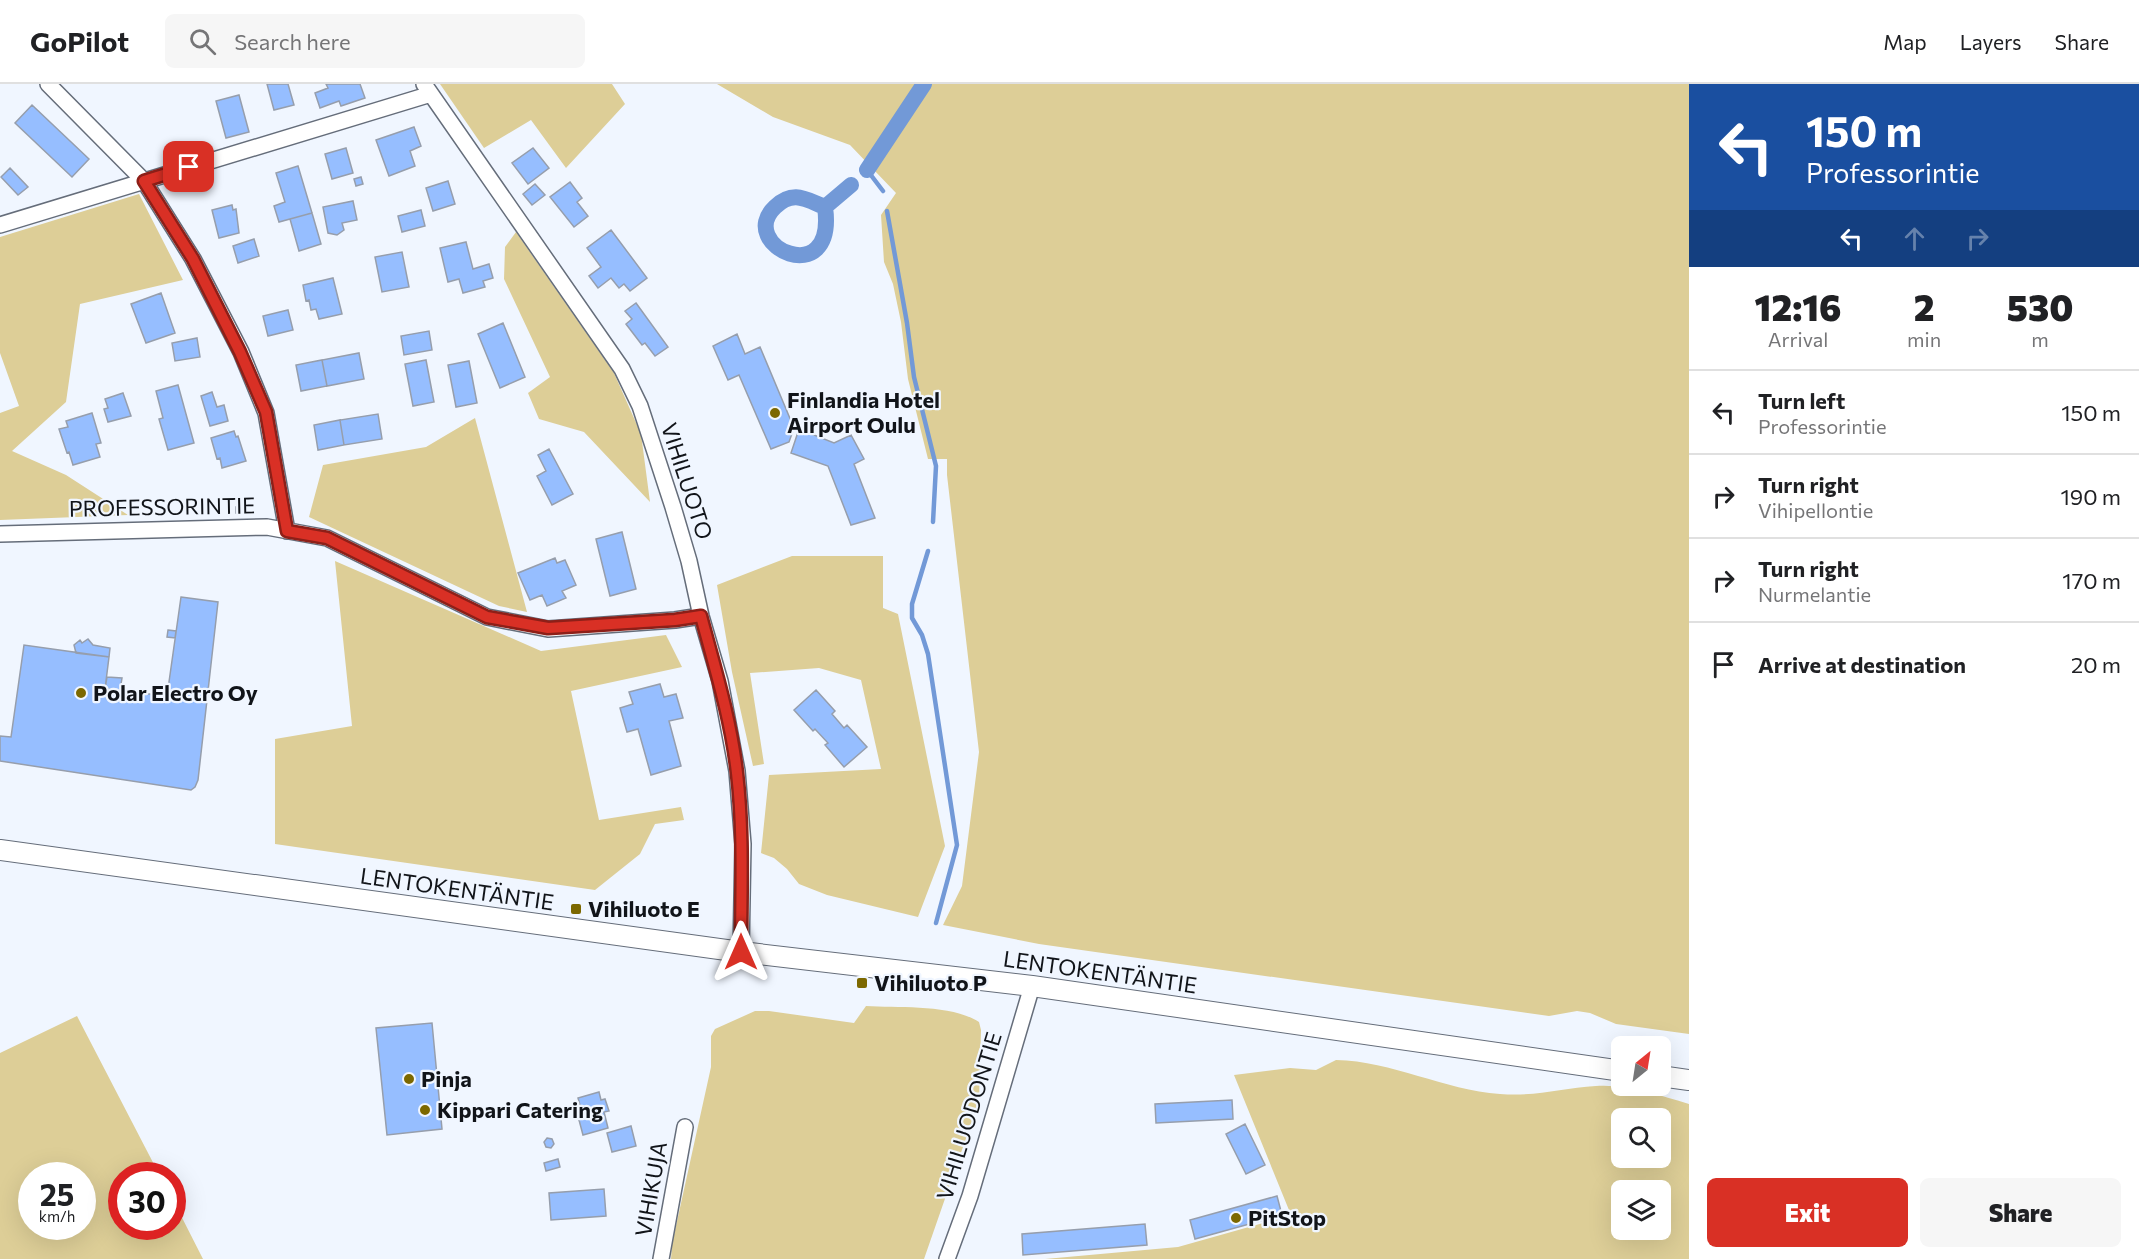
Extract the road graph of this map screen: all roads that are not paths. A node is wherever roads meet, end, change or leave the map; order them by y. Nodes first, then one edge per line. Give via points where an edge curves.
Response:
1 (48, 84) edge
2 (428, 89) edge
3 (144, 181) junction
4 (0, 225) edge
5 (287, 531) junction
6 (0, 534) edge
7 (701, 616) junction
8 (0, 850) edge
9 (741, 952) junction
10 (1032, 986) junction
11 (1611, 1069) edge
12 (1671, 1078) edge
13 (1689, 1080) edge
14 (685, 1127) dead end
15 (661, 1259) edge
16 (947, 1259) edge

1 - 3 street
2 - 3 street
2 - 7 street, VIHILUOTO via 622,369 640,406 673,507
3 - 4 street
3 - 5 street via 193,259 266,412
5 - 6 street, PROFESSORINTIE via 267,527
5 - 7 street, PROFESSORINTIE via 327,538 487,617 548,628
7 - 9 street, VIHILUOTO via 720,681 737,771 743,844
8 - 9 main road, LENTOKENTÄNTIE
9 - 10 main road, LENTOKENTÄNTIE
10 - 11 main road, LENTOKENTÄNTIE
10 - 16 street, VIHILUODONTIE via 970,1196
12 - 13 main road
14 - 15 street, VIHIKUJA

